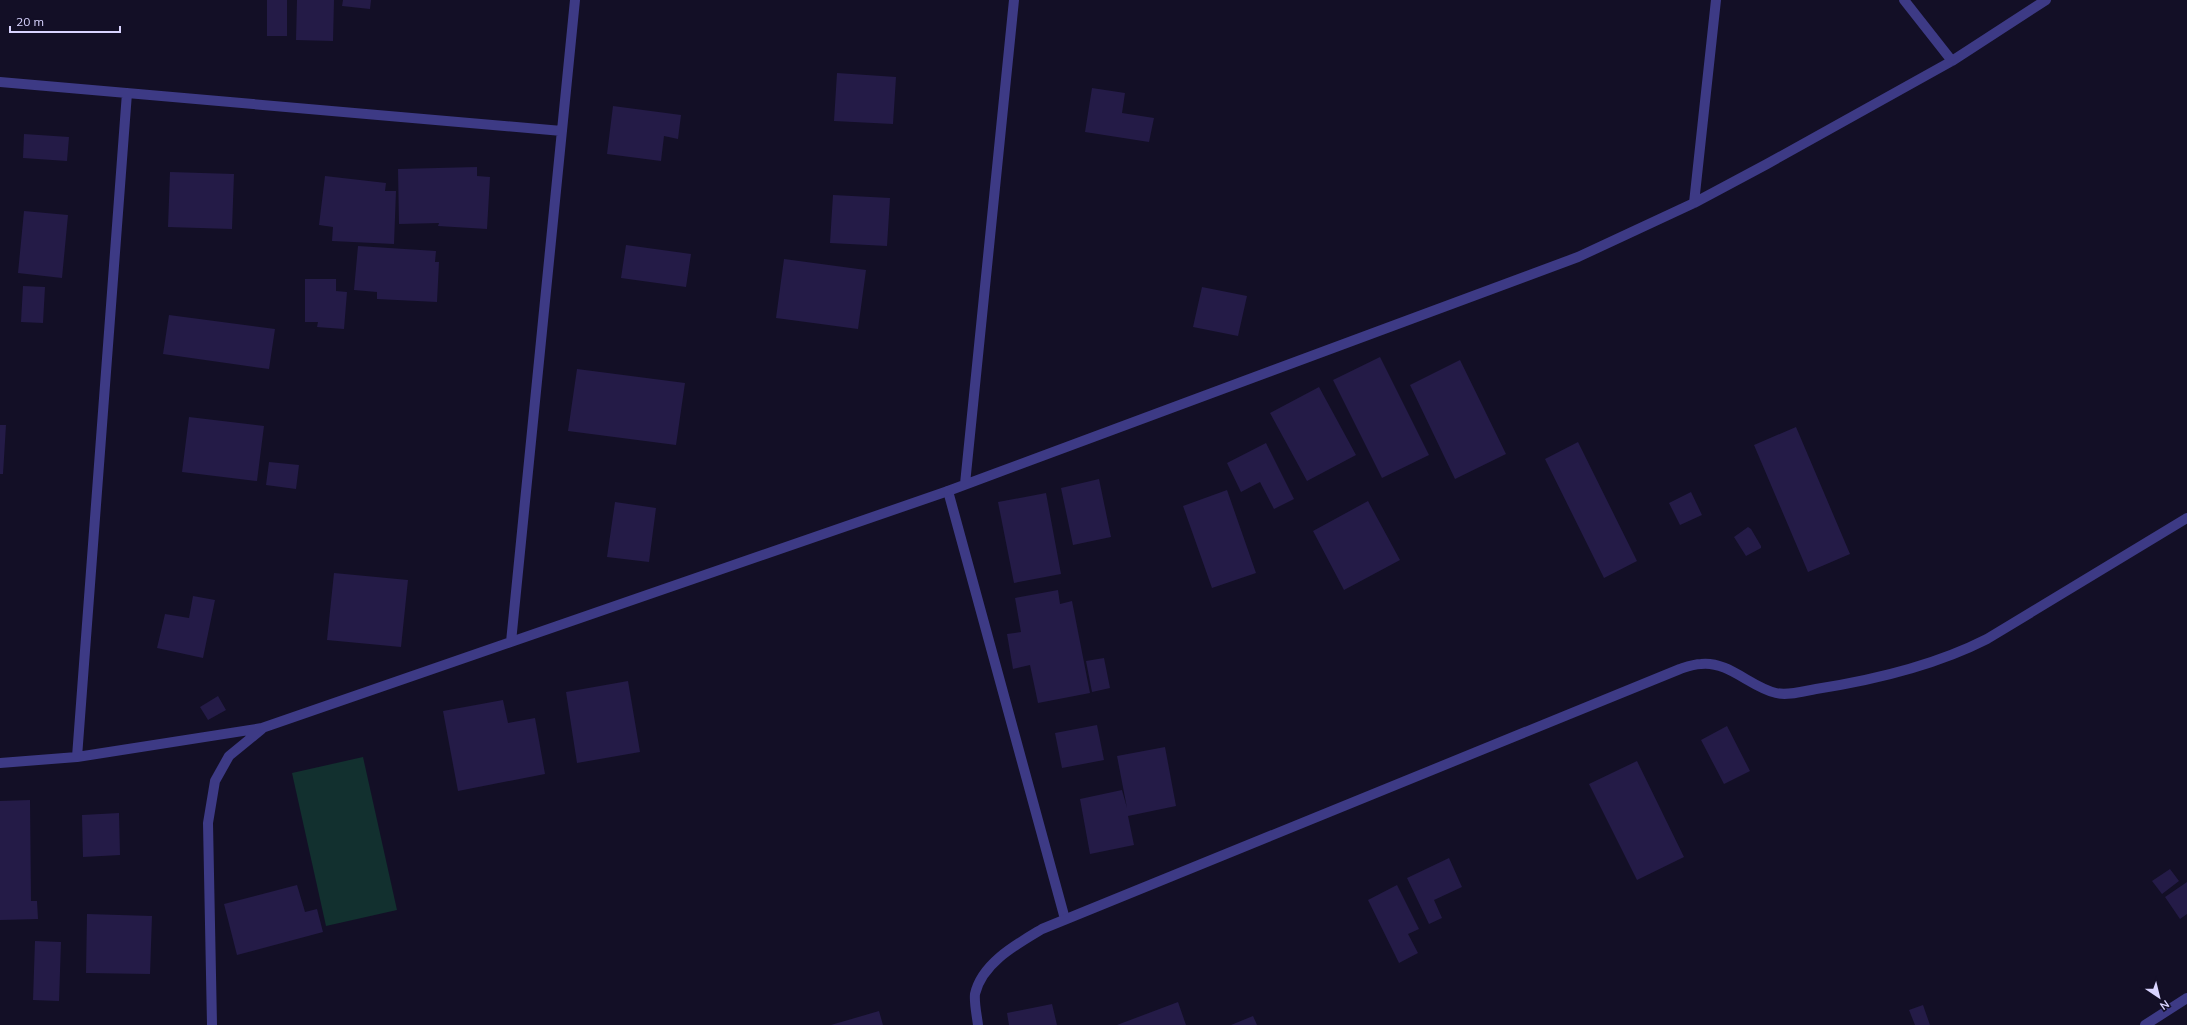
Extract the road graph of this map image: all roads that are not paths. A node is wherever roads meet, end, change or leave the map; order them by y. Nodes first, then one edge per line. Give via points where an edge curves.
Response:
1 (575, 0) edge
2 (1014, 0) edge
3 (1716, 0) edge
4 (1904, 0) edge
5 (2046, 0) edge
6 (1952, 61) junction
7 (0, 82) edge
8 (127, 93) junction
9 (562, 131) junction
10 (1694, 203) junction
11 (965, 484) junction
12 (948, 491) junction
13 (2187, 518) edge
14 (511, 642) junction
15 (262, 728) junction
16 (77, 757) junction
17 (0, 763) edge
18 (1065, 919) junction
19 (2187, 998) edge
20 (212, 1025) edge
21 (978, 1025) edge
22 (2145, 1025) edge

1 - 9 street
2 - 11 street
3 - 10 street
4 - 6 street
5 - 6 street
6 - 10 street
7 - 8 street
8 - 9 street
8 - 16 street
9 - 14 street
10 - 11 street via 1578,257
11 - 12 street
12 - 14 street
12 - 18 street
13 - 18 street via 1963,651 1876,678 1793,693 1777,694 1720,667 1701,664 1680,669
14 - 15 street
15 - 16 street
15 - 20 street via 229,756 215,781 208,823
16 - 17 street
18 - 21 street via 1018,943 988,969 978,984 975,996
19 - 22 street

